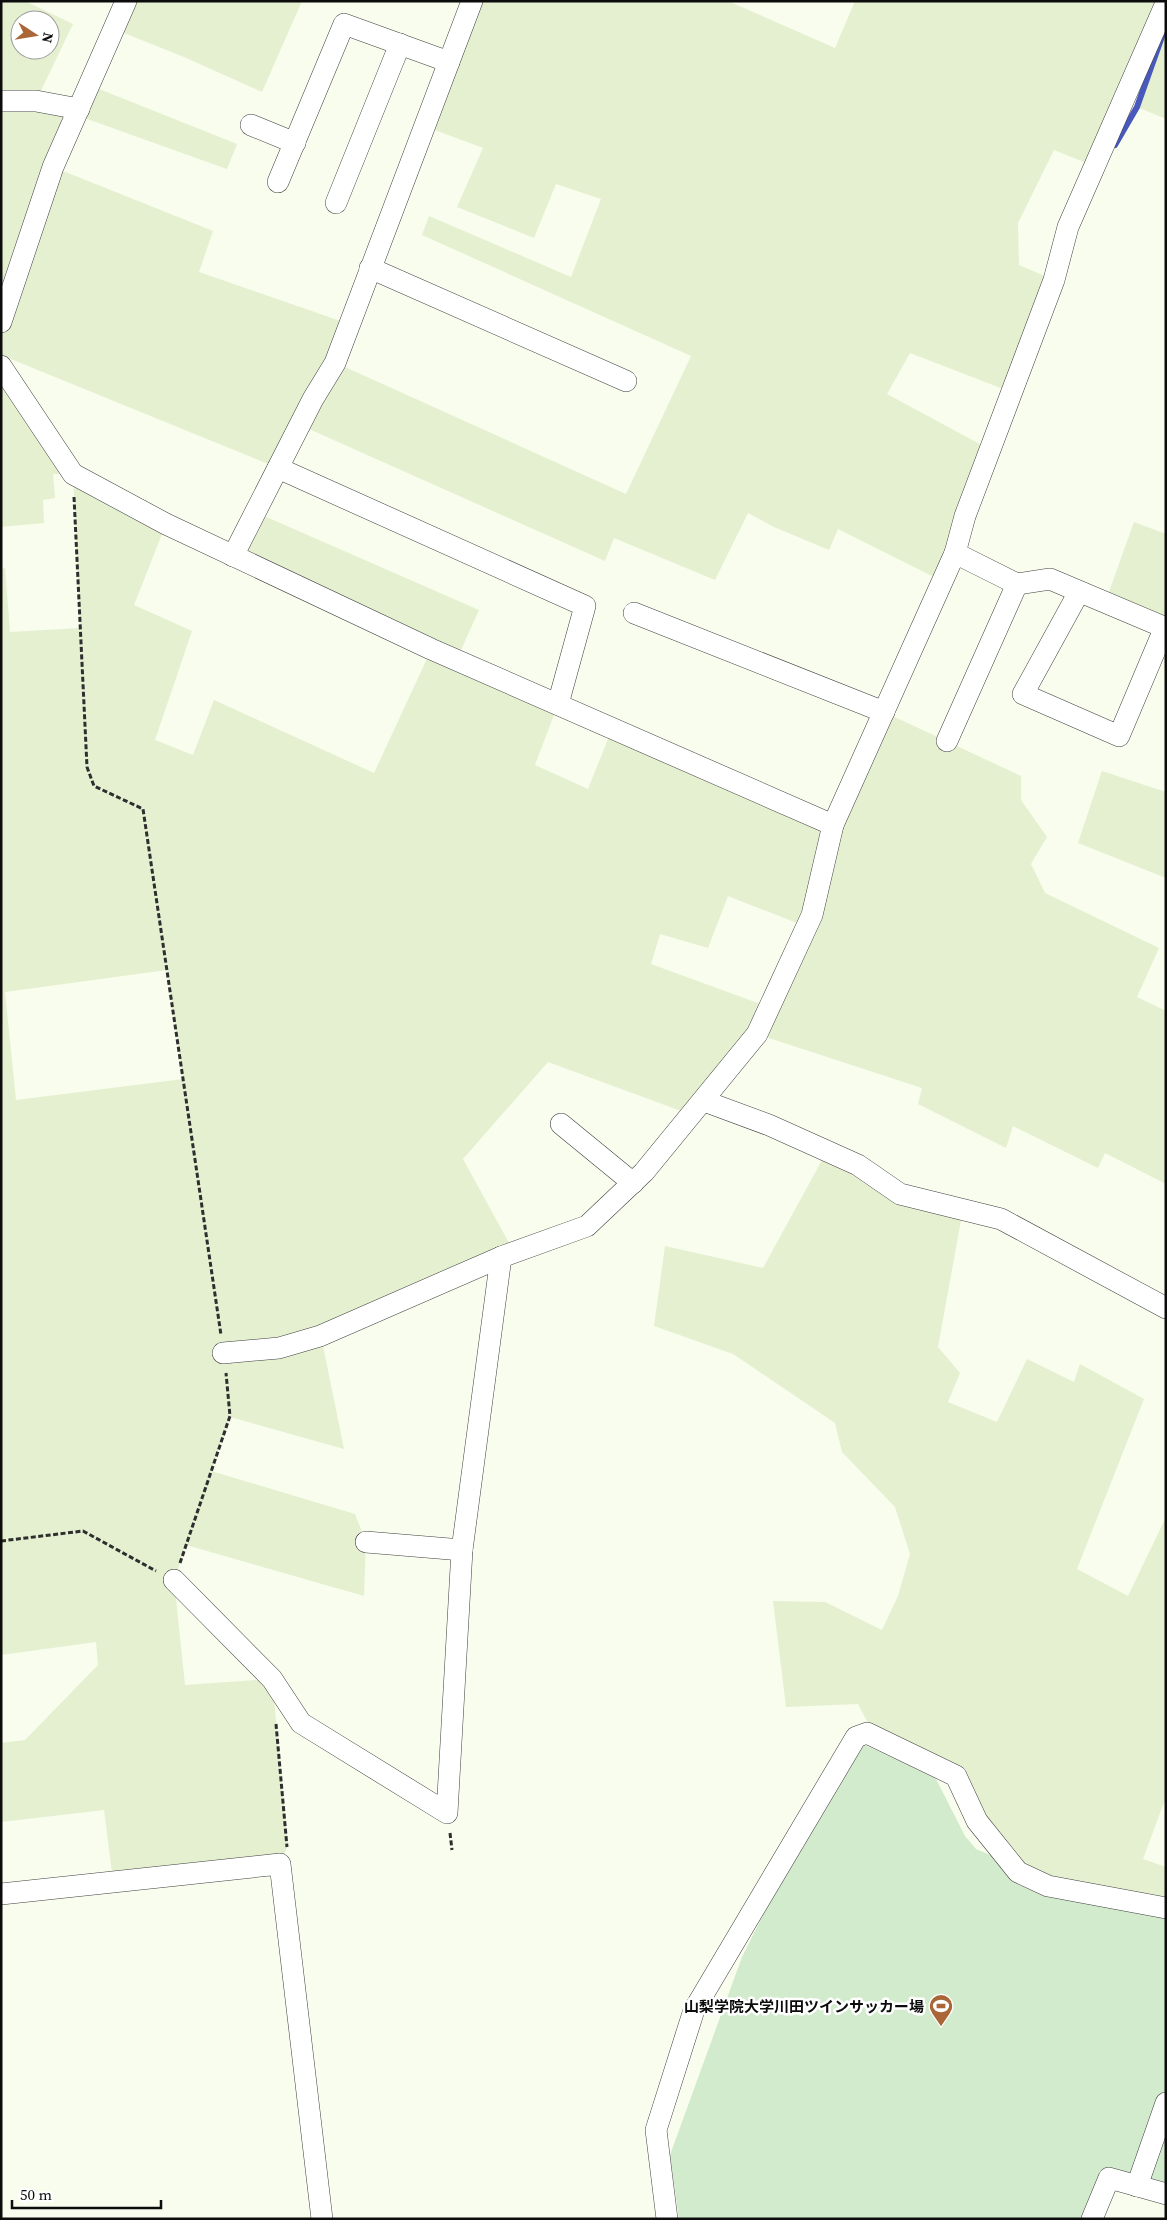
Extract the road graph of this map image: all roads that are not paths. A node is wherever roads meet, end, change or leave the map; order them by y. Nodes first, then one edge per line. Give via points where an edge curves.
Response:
1 (126, 1) edge
2 (472, 1) edge
3 (1166, 3) edge
4 (400, 44) junction
5 (449, 62) junction
6 (1, 101) edge
7 (79, 109) junction
8 (251, 125) dead end
9 (294, 143) junction
10 (278, 182) dead end
11 (336, 203) dead end
12 (370, 268) junction
13 (1, 322) edge
14 (1, 366) edge
15 (626, 381) dead end
16 (278, 468) junction
17 (955, 553) junction
18 (233, 556) junction
19 (1017, 584) junction
20 (1079, 592) junction
21 (634, 613) dead end
22 (1165, 628) edge
23 (558, 704) junction
24 (884, 712) junction
25 (946, 742) dead end
26 (833, 825) junction
27 (704, 1101) junction
28 (561, 1124) dead end
29 (633, 1183) junction
30 (501, 1257) junction
31 (1166, 1308) edge
32 (224, 1353) road end
33 (366, 1542) dead end
34 (462, 1550) junction
35 (174, 1580) road end
36 (1, 1894) edge
37 (1166, 1908) edge
38 (1166, 2103) edge
39 (1137, 2186) junction
40 (1166, 2194) edge
41 (322, 2219) edge
42 (667, 2219) edge
43 (1092, 2219) edge

1 - 7 street
2 - 5 street
3 - 17 street via 1068,227 1054,280 968,508
4 - 5 street
4 - 9 street via 344,24
4 - 11 street
5 - 12 street
6 - 7 street via 36,101
7 - 13 street via 53,167
8 - 9 street
9 - 10 street
12 - 15 street
12 - 16 street via 335,363
14 - 18 street via 73,474
16 - 18 street
16 - 23 street via 585,606
17 - 19 street
17 - 24 street
18 - 23 street via 456,661
19 - 20 street via 1050,579
19 - 25 street
20 - 22 street
20 - 22 street via 1023,694 1119,736
21 - 24 street
23 - 26 street
24 - 26 street
26 - 27 street via 812,915 757,1034
27 - 29 street
27 - 31 street via 769,1125 858,1165 900,1194 1001,1219
28 - 29 street
29 - 30 street via 587,1226
30 - 32 street via 320,1336 279,1348
30 - 34 street
33 - 34 street
34 - 35 street via 447,1813 301,1723 272,1679
36 - 41 street via 280,1864
37 - 42 street via 1048,1886 1018,1872 977,1821 956,1776 867,1733 856,1737 694,2010 656,2130
38 - 39 street
39 - 40 street
39 - 43 street via 1109,2178

